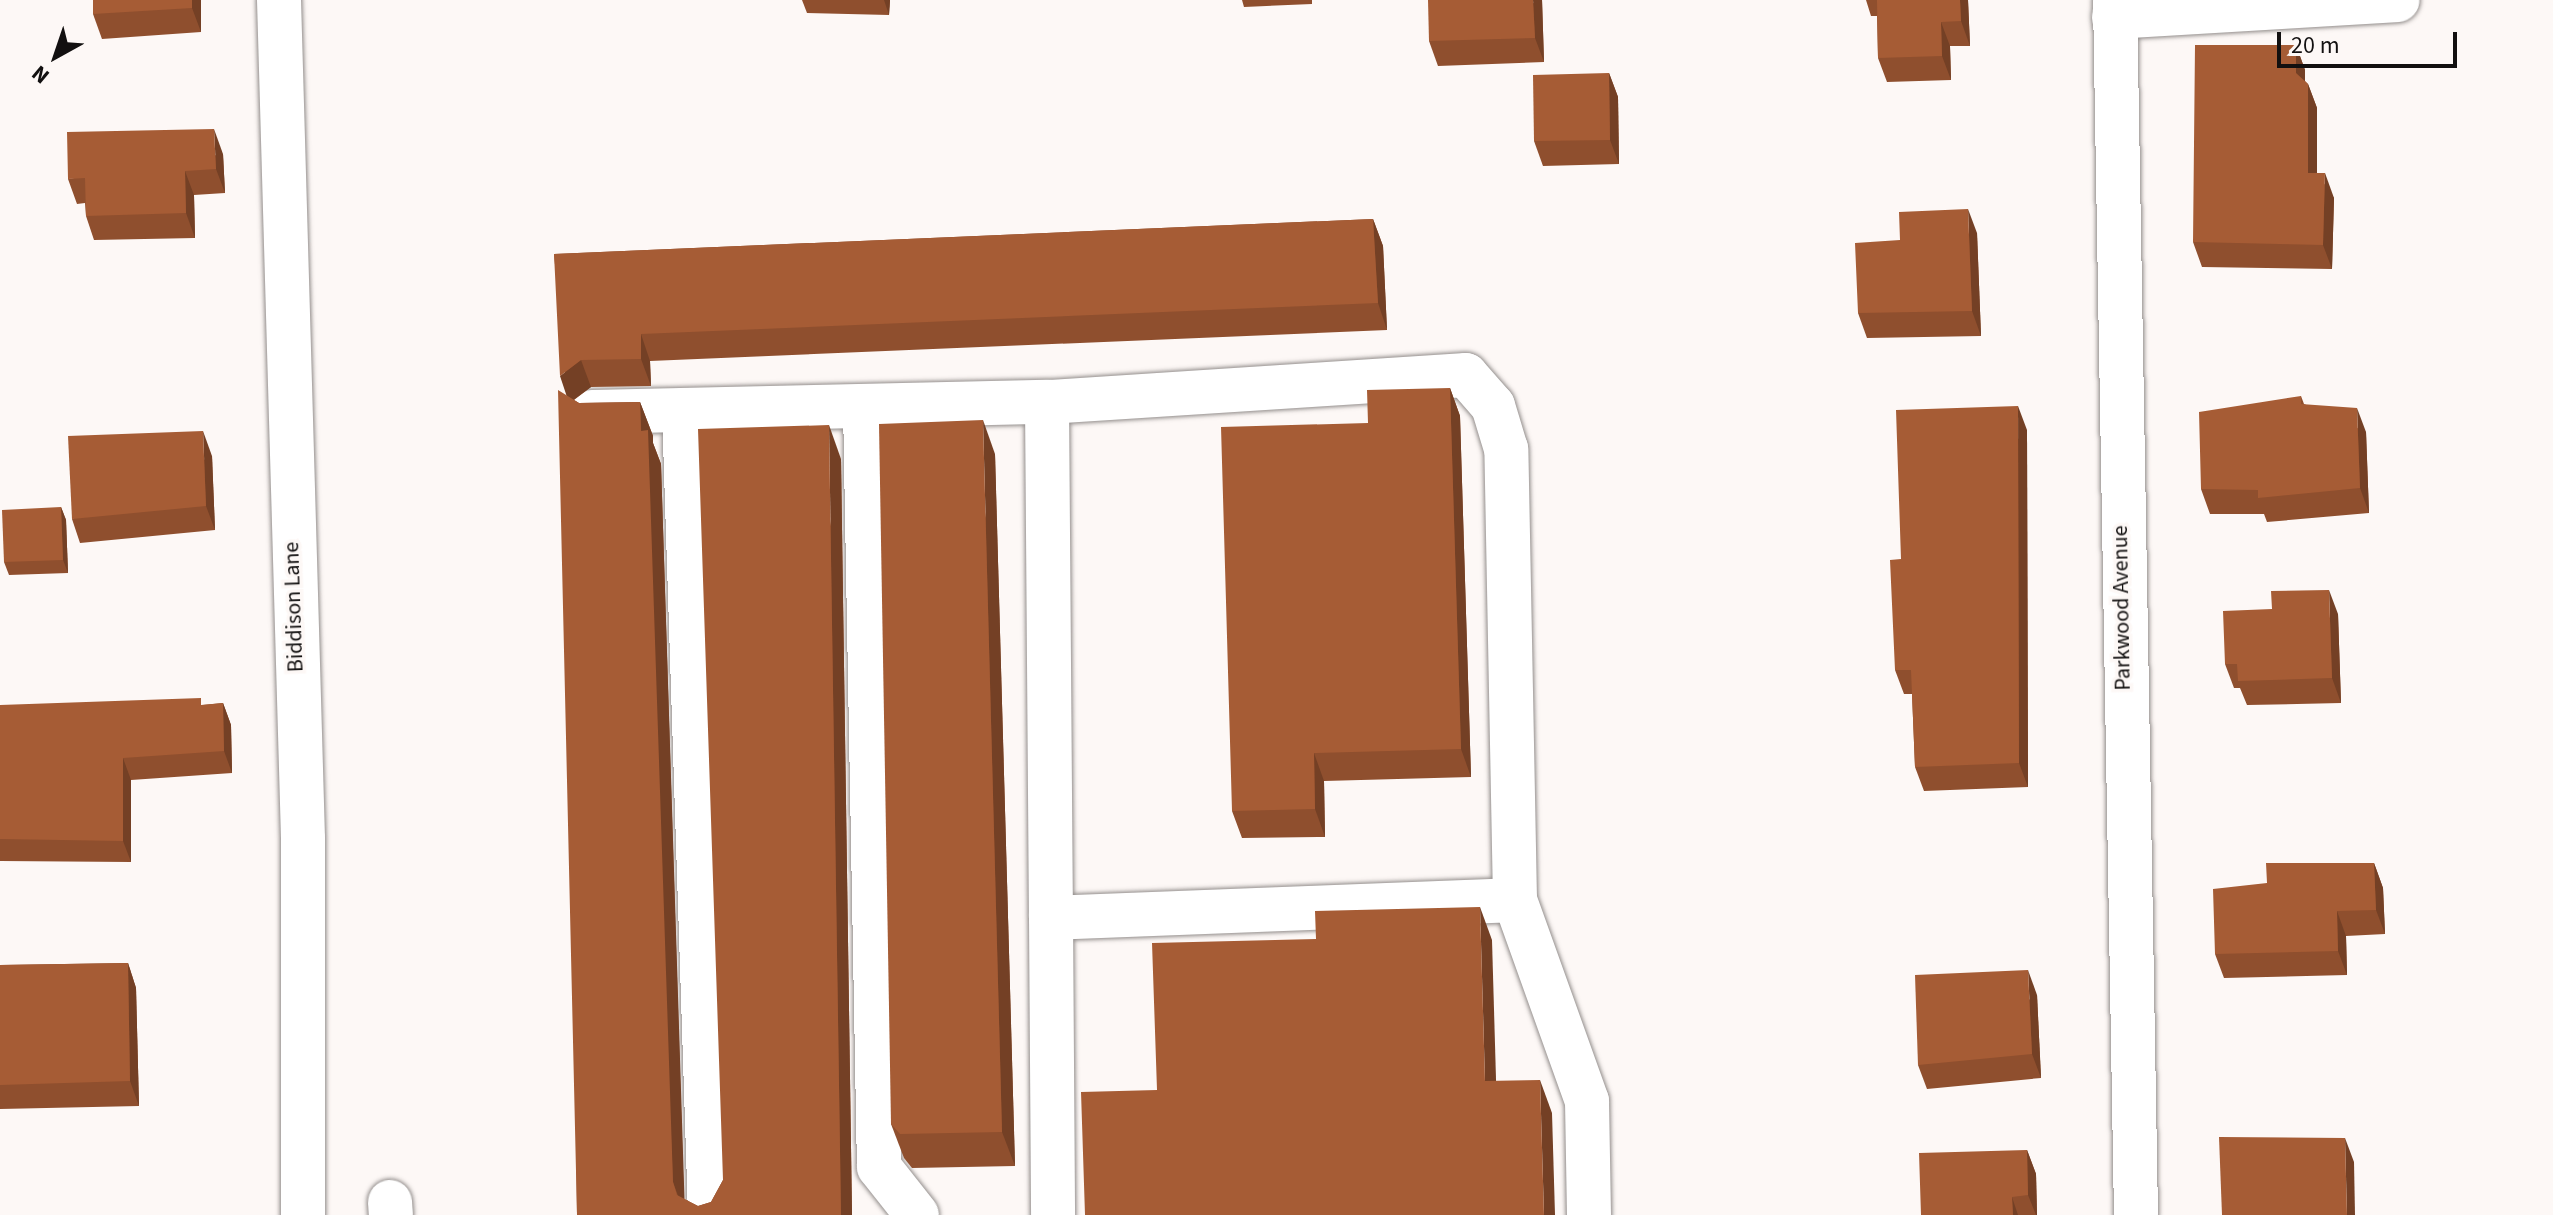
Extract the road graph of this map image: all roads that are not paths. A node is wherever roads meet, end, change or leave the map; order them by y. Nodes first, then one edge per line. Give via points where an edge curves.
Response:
1 (279, 0) edge
2 (2397, 0) edge
3 (2114, 9) edge
4 (1047, 402) junction
5 (865, 406) junction
6 (684, 410) junction
7 (592, 412) edge
8 (1515, 900) junction
9 (1051, 918) junction
10 (303, 1215) edge
11 (710, 1215) edge
12 (917, 1215) edge
13 (1053, 1215) edge
14 (1589, 1215) edge
15 (2136, 1215) edge

1 - 10 street, Biddison Lane via 303,839
2 - 3 street
3 - 15 street, Parkwood Avenue
4 - 5 street
4 - 8 street via 1466,375 1493,406 1506,449
4 - 9 street
5 - 6 street
5 - 12 street via 879,1167
6 - 7 street
6 - 11 street
8 - 9 street
8 - 14 street via 1587,1101
9 - 13 street

